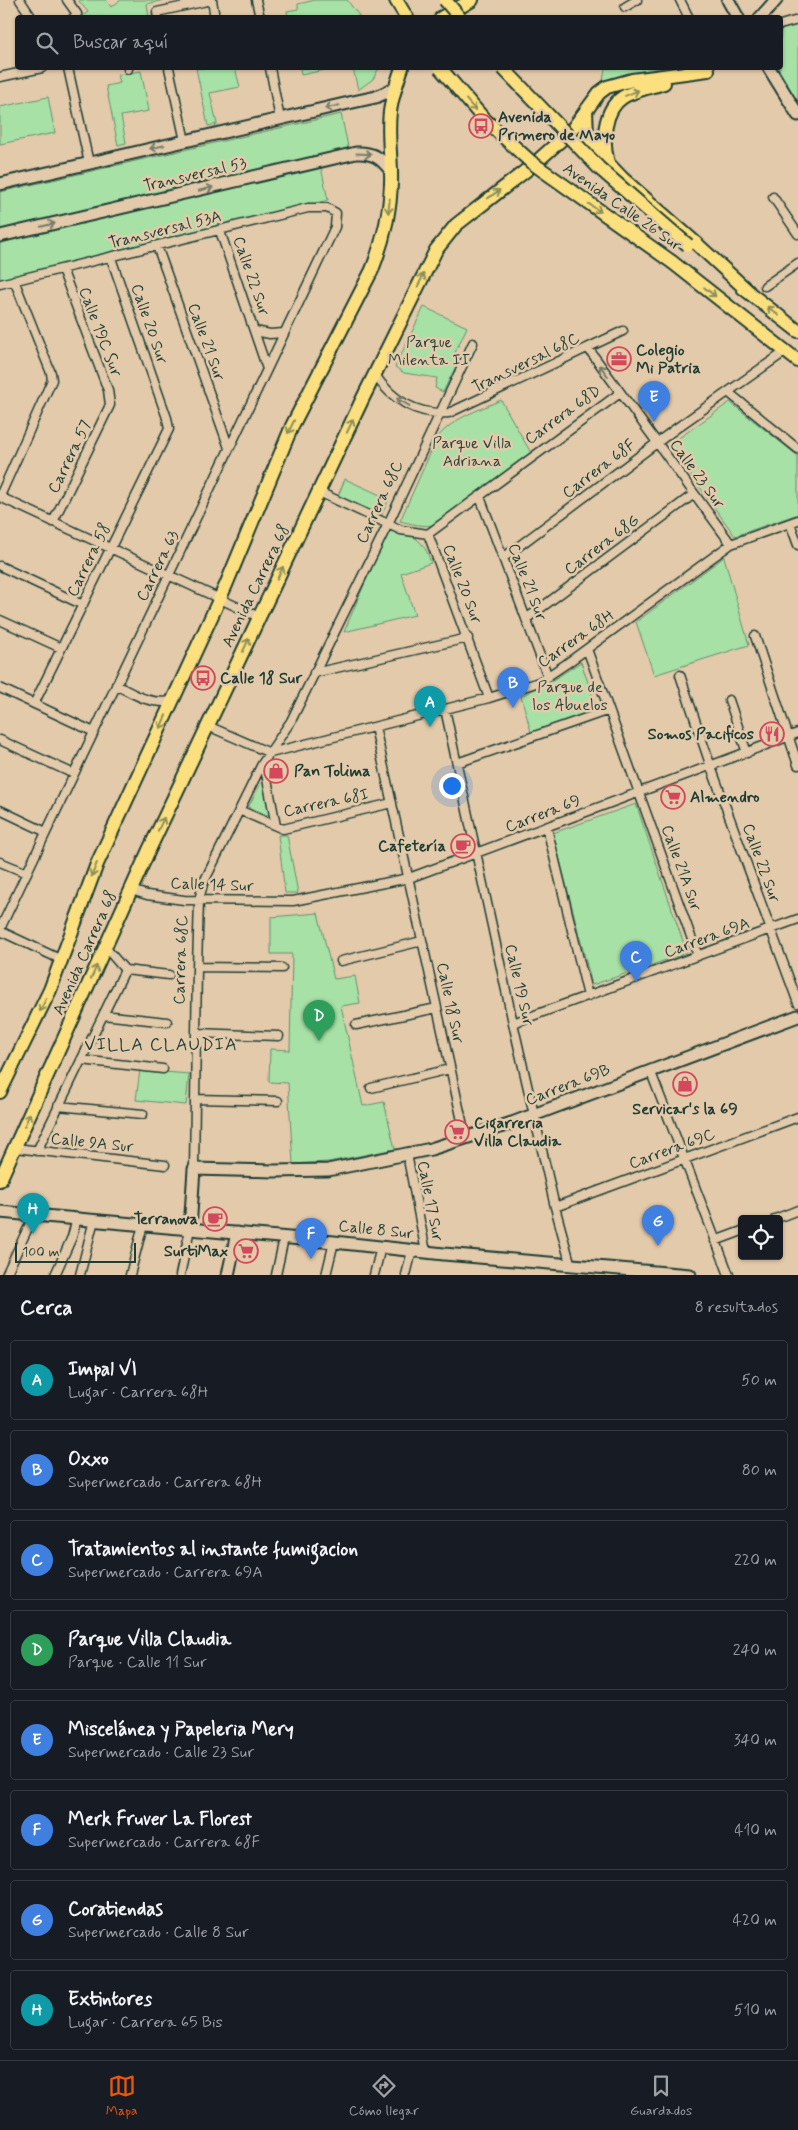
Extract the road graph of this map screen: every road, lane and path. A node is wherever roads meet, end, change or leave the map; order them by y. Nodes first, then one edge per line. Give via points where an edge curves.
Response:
1 (20, 0) edge
2 (67, 0) edge
3 (212, 0) edge
4 (256, 0) edge
5 (388, 0) edge
6 (396, 0) edge
7 (445, 0) edge
8 (472, 0) edge
9 (637, 0) edge
10 (680, 0) edge
11 (728, 0) edge
12 (776, 0) edge
13 (625, 8) dead end
14 (30, 15) edge
15 (74, 15) edge
16 (157, 15) edge
17 (214, 15) edge
18 (259, 15) edge
19 (396, 15) edge
20 (405, 15) edge
21 (446, 15) edge
22 (458, 15) edge
23 (688, 15) edge
24 (736, 15) edge
25 (763, 15) edge
26 (798, 20) edge
27 (783, 24) edge
28 (33, 70) edge
29 (68, 70) edge
30 (169, 70) edge
31 (270, 70) edge
32 (401, 70) edge
33 (442, 70) edge
34 (505, 70) edge
35 (706, 70) edge
36 (710, 70) edge
37 (770, 70) edge
38 (0, 77) edge
39 (395, 88) junction
40 (586, 110) junction
41 (798, 116) edge
42 (280, 119) junction
43 (184, 141) junction
44 (89, 163) junction
45 (609, 165) junction
46 (391, 171) junction
47 (0, 184) edge
48 (773, 197) dead end
49 (336, 213) joint
50 (220, 231) junction
51 (798, 234) edge
52 (0, 236) edge
53 (157, 246) junction
54 (111, 258) junction
55 (798, 263) edge
56 (62, 269) junction
57 (14, 280) junction
58 (0, 284) edge
59 (766, 286) dead end
60 (749, 292) junction
61 (255, 331) junction
62 (798, 331) edge
63 (622, 332) dead end
64 (284, 333) junction
65 (473, 343) dead end
66 (588, 348) junction
67 (786, 351) junction
68 (798, 361) edge
69 (267, 369) junction
70 (375, 374) junction
71 (728, 392) junction
72 (620, 393) junction
73 (110, 405) joint
74 (440, 414) junction
75 (169, 429) joint
76 (657, 443) junction
77 (229, 448) junction
78 (798, 449) edge
79 (319, 492) junction
80 (694, 494) junction
81 (0, 496) edge
82 (480, 496) junction
83 (798, 520) edge
84 (53, 522) junction
85 (790, 522) junction
86 (388, 524) junction
87 (428, 534) junction
88 (731, 544) junction
89 (798, 545) edge
90 (111, 548) junction
91 (503, 558) junction
92 (0, 566) edge
93 (169, 575) junction
94 (220, 599) junction
95 (83, 605) junction
96 (259, 617) junction
97 (526, 619) junction
98 (0, 620) edge
99 (755, 636) dead end
100 (468, 638) junction
101 (62, 648) junction
102 (587, 649) junction
103 (314, 673) junction
104 (680, 675) dead end
105 (548, 677) junction
106 (116, 685) junction
107 (0, 688) edge
108 (489, 698) junction
109 (729, 700) dead end
110 (173, 701) junction
111 (34, 704) junction
112 (445, 709) junction
113 (609, 710) junction
114 (208, 726) junction
115 (375, 727) junction
116 (94, 732) junction
117 (798, 733) edge
118 (788, 737) junction
119 (0, 740) edge
120 (270, 753) junction
121 (747, 753) junction
122 (264, 762) junction
123 (456, 763) junction
124 (798, 765) edge
125 (711, 767) junction
126 (74, 774) junction
127 (639, 793) junction
128 (392, 803) junction
129 (0, 810) edge
130 (239, 810) junction
131 (276, 826) junction
132 (546, 828) junction
133 (46, 832) junction
134 (476, 854) junction
135 (0, 862) edge
136 (27, 873) junction
137 (408, 878) junction
138 (131, 890) junction
139 (199, 900) junction
140 (292, 901) joint
141 (798, 919) edge
142 (771, 929) junction
143 (0, 930) edge
144 (422, 941) junction
145 (105, 947) junction
146 (698, 956) junction
147 (62, 960) junction
148 (341, 960) dead end
149 (197, 967) junction
150 (282, 968) dead end
151 (125, 970) junction
152 (169, 975) dead end
153 (588, 996) junction
154 (798, 1003) edge
155 (437, 1008) junction
156 (103, 1015) junction
157 (798, 1016) edge
158 (167, 1022) dead end
159 (513, 1023) junction
160 (356, 1025) dead end
161 (196, 1033) junction
162 (280, 1036) dead end
163 (81, 1060) junction
164 (163, 1069) dead end
165 (450, 1069) junction
166 (650, 1070) junction
167 (371, 1088) dead end
168 (0, 1092) edge
169 (195, 1099) junction
170 (278, 1101) dead end
171 (58, 1106) junction
172 (143, 1114) dead end
173 (534, 1114) junction
174 (798, 1117) edge
175 (466, 1139) junction
176 (15, 1148) junction
177 (37, 1150) junction
178 (406, 1154) junction
179 (684, 1159) junction
180 (165, 1165) dead end
181 (194, 1169) junction
182 (0, 1180) edge
183 (555, 1207) junction
184 (798, 1210) edge
185 (0, 1212) edge
186 (34, 1214) junction
187 (783, 1216) edge
188 (77, 1218) junction
189 (94, 1220) junction
190 (142, 1225) junction
191 (190, 1229) junction
192 (738, 1232) edge
193 (236, 1233) junction
194 (284, 1238) junction
195 (715, 1241) junction
196 (334, 1242) junction
197 (381, 1247) junction
198 (412, 1251) junction
199 (426, 1252) junction
200 (571, 1266) junction
201 (638, 1273) edge
202 (6, 1275) edge
203 (55, 1275) edge
204 (80, 1275) edge
205 (130, 1275) edge
206 (180, 1275) edge
207 (228, 1275) edge
208 (276, 1275) edge
209 (326, 1275) edge
210 (374, 1275) edge
211 (406, 1275) edge
212 (690, 1275) edge
213 (729, 1275) edge

1 - 14 street
2 - 15 street
3 - 16 street
3 - 17 street
4 - 18 street
5 - 19 main road
6 - 20 main road
7 - 22 main road, bridge
8 - 21 main road
9 - 13 street
10 - 23 street
11 - 24 street
12 - 25 street
26 - 27 street
28 - 38 street
29 - 44 street
30 - 43 street
31 - 42 street
32 - 39 main road, Avenida Carrera 68
33 -> 67 main road, Avenida Calle 26 Sur, bridge via 482,118 531,162 672,262
34 - 60 main road, Avenida Calle 26 Sur, bridge via 599,168 688,245
35 - 40 main road, Avenida Carrera 68 via 619,83 599,93
45 -> 36 main road via 606,132 610,114 621,98
37 - 41 street
39 -> 42 street via 376,97
39 - 46 main road, Avenida Carrera 68 via 390,113
40 - 45 main road via 587,135
70 -> 40 main road, Avenida Carrera 68 via 447,234 533,165 570,131
42 - 43 street
43 -> 44 street
44 - 47 street
45 - 60 main road
52 -> 46 street, Transversal 53 via 356,153 376,156
46 -> 94 main road, Avenida Carrera 68 via 386,226 372,270 292,426
48 - 51 street
49 - 50 street, Transversal 53A via 327,208 308,208
49 - 64 street, Carrera 63 via 335,227
50 - 53 street, Transversal 53A
50 - 61 street, Calle 22 Sur
53 - 54 street, Transversal 53A
53 - 77 street, Calle 21 Sur
54 - 56 street, Transversal 53A
54 - 75 street, Calle 20 Sur
55 - 59 street
56 - 57 street, Transversal 53A
56 - 73 street, Calle 19C Sur via 108,390
57 - 58 street, Transversal 53A
57 - 81 street via 52,380
62 -> 60 main road, Avenida Calle 26 Sur
61 - 64 street, Calle 22 Sur
61 - 69 street, Calle 22 Sur
63 - 66 street, Transversal 68C
64 - 69 street, Carrera 63
65 - 74 street, Carrera 68C
72 -> 66 street, Calle 23 Sur
66 - 74 street, Transversal 68C via 455,412
67 - 68 main road, Avenida Calle 26 Sur
67 - 71 street, Carrera 68F
69 - 77 street, Carrera 63
74 -> 70 street via 419,410 398,400
79 -> 70 main road, Avenida Carrera 68
71 - 76 street, Carrera 68F
71 - 78 street
72 - 76 street, Calle 23 Sur
72 - 82 street, Carrera 68D
73 - 84 street, Carrera 57
74 - 86 street, Carrera 68C
75 - 90 street, Carrera 58
76 - 80 street, Calle 23 Sur
76 - 91 street, Carrera 68F
77 - 93 street, Carrera 63
79 - 86 street, Calle 20 Sur
96 -> 79 main road, Avenida Carrera 68
80 - 88 street, Calle 23 Sur
80 - 97 street, Carrera 68G
81 - 84 street
82 - 87 street, Carrera 68D
82 - 91 street, Calle 21 Sur
83 - 85 street, Carrera 68H
84 - 90 street
85 - 88 street, Carrera 68H
85 - 89 street
86 - 87 street, Calle 20 Sur via 409,532
86 - 103 street, Carrera 68C
87 - 100 street, Calle 20 Sur
88 - 102 street, Carrera 68H
90 - 93 street
90 - 95 street, Carrera 58
91 - 97 street, Calle 21 Sur
92 - 95 street
93 - 94 street
93 - 106 street, Carrera 63
94 - 96 street
94 - 110 main road, Avenida Carrera 68
95 - 101 street, Carrera 58
114 -> 96 main road, Avenida Carrera 68
97 - 105 street, Calle 21 Sur
98 - 101 street
99 - 118 street
100 - 103 street
100 - 108 street, Calle 20 Sur
101 - 111 street, Carrera 58
102 - 105 street, Carrera 68H
102 - 113 street, Calle 21A Sur
103 - 120 street, Carrera 68C via 291,721
104 - 125 street, Calle 22 Sur
105 - 108 street, Carrera 68H
106 - 110 street via 152,702
106 - 116 street, Carrera 63
107 - 111 street
108 - 112 street, Carrera 68H
109 - 121 street
110 -> 147 main road, Avenida Carrera 68 via 97,864
111 - 116 street
112 - 115 street, Carrera 68H
112 - 123 street, Calle 19 Sur
113 - 123 street
113 - 127 street, Calle 21A Sur
114 - 120 street
138 -> 114 main road, Avenida Carrera 68
115 - 120 street, Carrera 68H
115 - 128 street, Calle 18 Sur
116 - 126 street, Carrera 63
117 - 118 street, Carrera 69
118 - 121 street, Carrera 69
118 - 124 street
119 - 126 street
120 - 122 street, Carrera 68C
121 - 125 street, Carrera 69
122 - 130 street, Carrera 68C
122 - 131 street
123 - 134 street, Calle 19 Sur
125 - 127 street, Carrera 69
125 - 142 street, Calle 22 Sur
126 - 133 street, Carrera 63
127 - 132 street, Carrera 69
127 - 146 street, Calle 21A Sur
128 - 131 street, Carrera 68I via 283,829
128 - 137 street, Calle 18 Sur
129 - 133 street
130 - 131 street, Carrera 68I
130 - 139 street, Carrera 68C via 203,884
132 - 134 street, Carrera 69
132 - 153 street
133 - 136 street, Carrera 63
134 - 137 street, Carrera 69
134 - 159 street, Calle 19 Sur
135 - 136 street
136 - 143 street, Carrera 63
137 - 140 street, Carrera 69
137 - 144 street, Calle 18 Sur
138 - 139 street, Calle 14 Sur via 156,897
138 - 145 main road, Avenida Carrera 68
139 - 140 street, Calle 14 Sur
139 - 149 street, Carrera 68C
141 - 142 street, Carrera 69A
142 - 146 street, Carrera 69A
142 - 154 street, Calle 22 Sur
143 - 147 street
144 - 148 street
144 - 155 street, Calle 18 Sur
145 - 151 street
176 -> 145 main road, Avenida Carrera 68
146 - 153 street, Carrera 69A
147 -> 168 main road, Avenida Carrera 68
149 - 150 street
149 - 161 street, Carrera 68C
151 - 152 street
151 - 156 street
153 - 159 street, Carrera 69A
155 - 160 street
155 - 165 street, Calle 18 Sur
156 - 158 street
156 - 163 street
157 - 166 street, Carrera 69B
159 - 173 street, Calle 19 Sur
161 - 162 street
161 - 169 street, Carrera 68C
163 - 164 street
163 - 171 street
165 - 167 street
165 - 175 street, Calle 18 Sur
166 - 173 street, Carrera 69B
166 - 179 street
169 - 170 street
169 - 181 street, Carrera 68C
171 - 172 street
171 - 177 street
173 - 175 street, Carrera 69B
173 - 183 street, Calle 19 Sur
174 - 179 street, Carrera 69C
175 - 178 street, Carrera 69B
176 - 177 street, Calle 9A Sur
176 - 182 main road, Avenida Carrera 68
177 - 180 street, Calle 9A Sur
178 - 181 street, Carrera 69B via 320,1170
178 - 199 street, Calle 17 Sur
179 - 183 street, Carrera 69C
179 - 195 street
181 - 191 street, Carrera 68C
183 - 200 street, Calle 19 Sur
184 - 187 street
185 - 186 street, Calle 8 Sur
186 - 188 street, Calle 8 Sur
186 - 202 street
188 - 189 street, Calle 8 Sur
188 - 203 street
189 - 190 street, Calle 8 Sur
189 - 204 street
190 - 191 street, Calle 8 Sur
190 - 205 street
191 - 193 street, Calle 8 Sur
191 - 206 street, Carrera 68C
192 - 195 street
193 - 194 street, Calle 8 Sur
193 - 207 street
194 - 196 street, Calle 8 Sur
194 - 208 street
195 - 213 street
196 - 197 street, Calle 8 Sur
196 - 209 street
197 - 198 street, Calle 8 Sur
197 - 210 street
198 - 199 street, Calle 8 Sur
198 - 211 street
199 - 200 street, Calle 8 Sur
200 - 201 street, Calle 8 Sur
201 - 212 street, Calle 8 Sur

